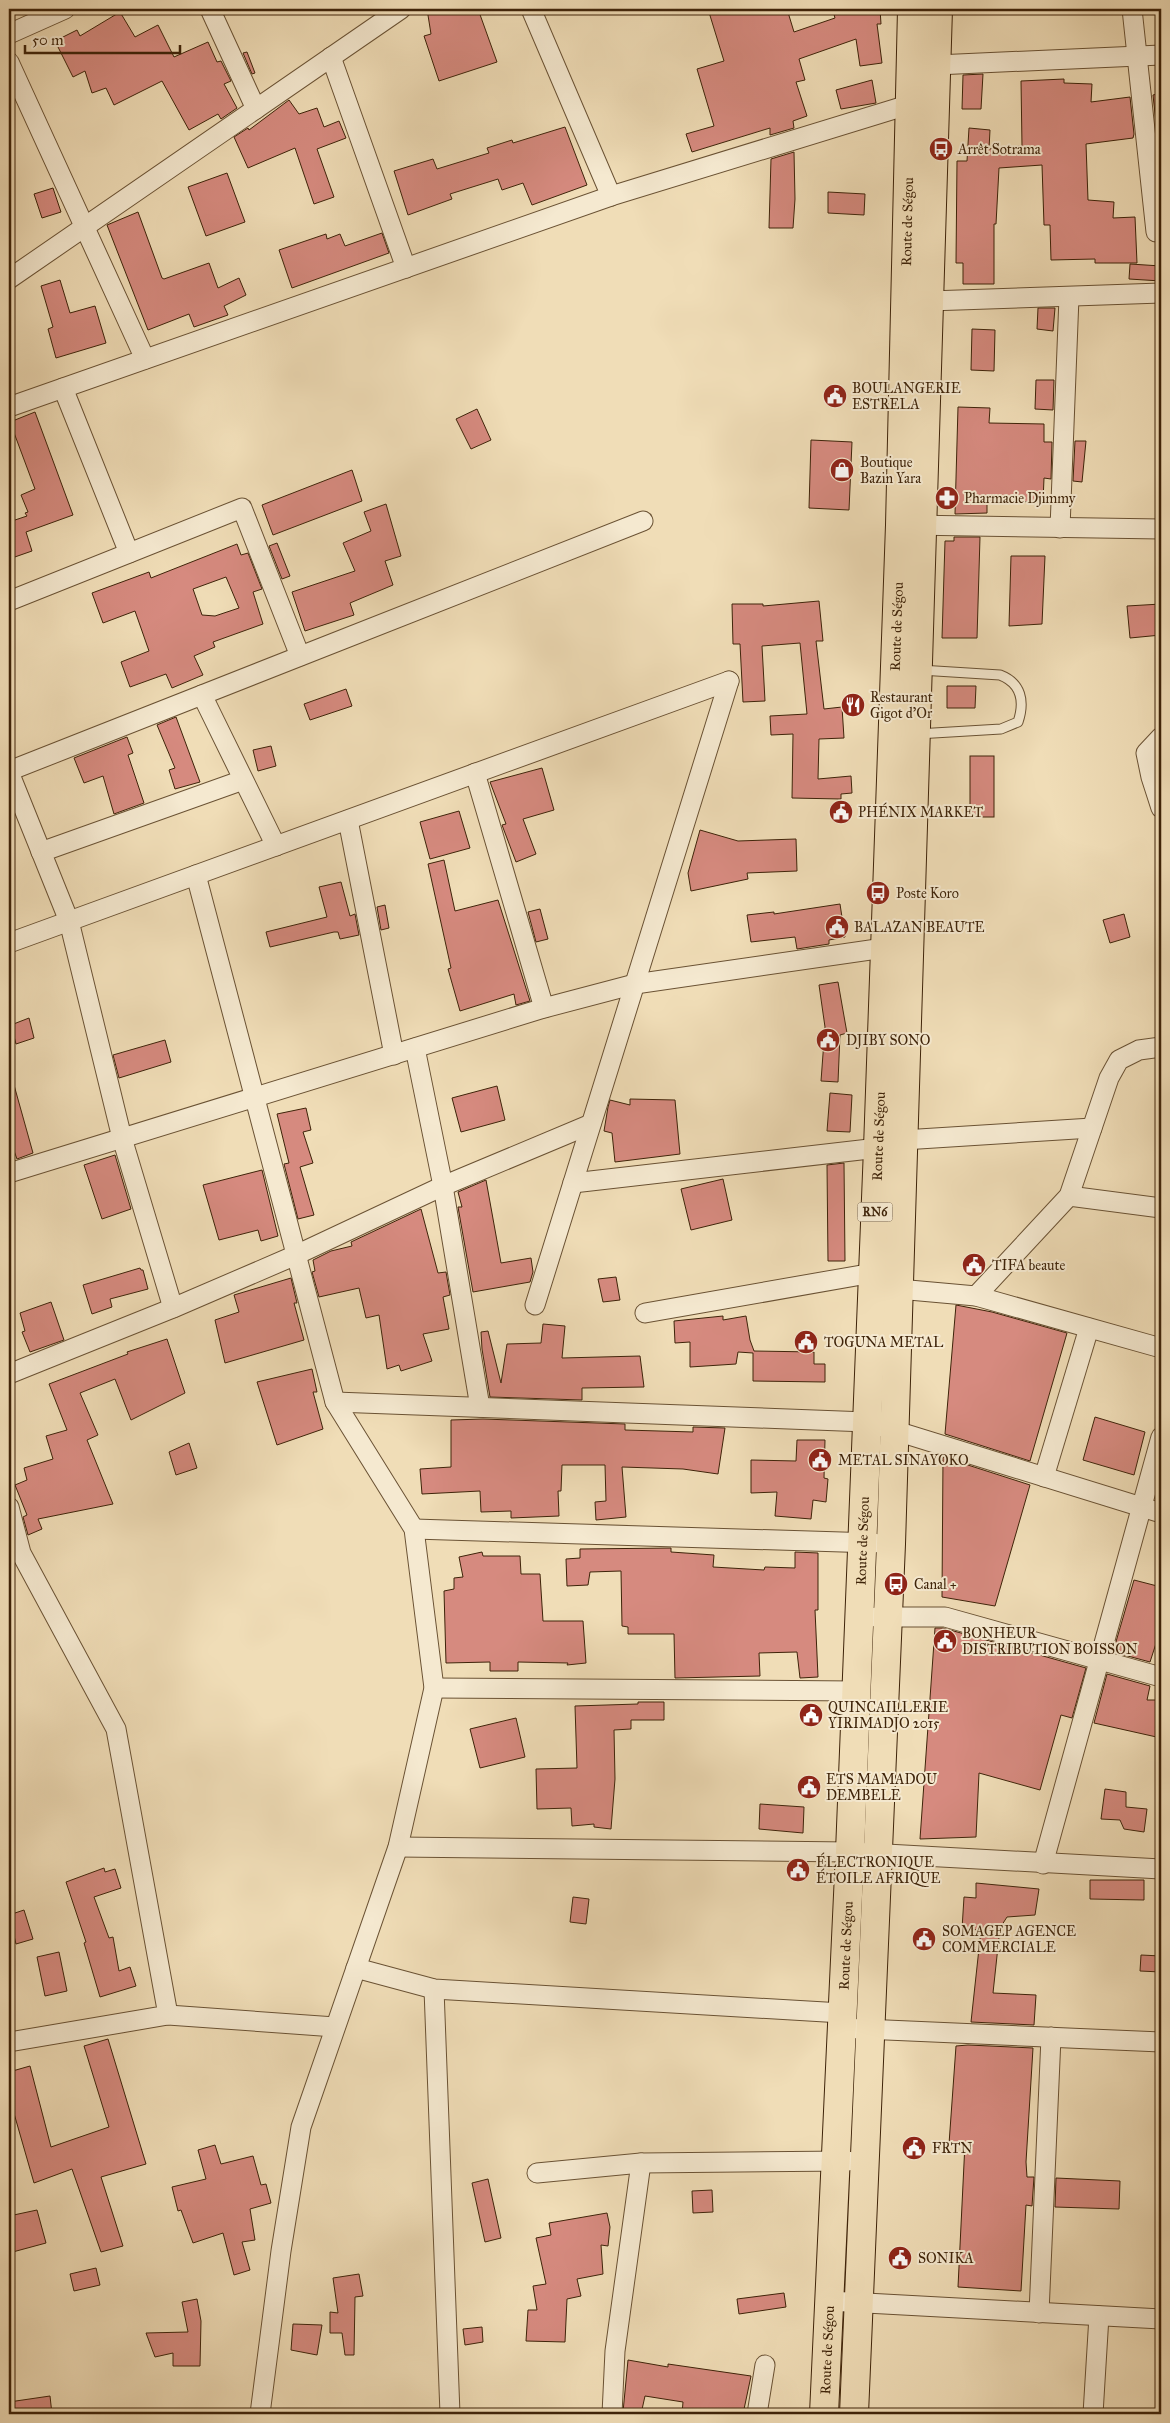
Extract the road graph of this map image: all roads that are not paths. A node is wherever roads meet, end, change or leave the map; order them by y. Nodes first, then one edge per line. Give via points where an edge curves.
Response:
1 (65, 9) edge
2 (210, 9) edge
3 (401, 9) edge
4 (531, 9) edge
5 (912, 9) edge
6 (938, 9) edge
7 (1132, 9) edge
8 (9, 34) edge
9 (1161, 55) edge
10 (1137, 56) junction
11 (331, 57) junction
12 (9, 62) edge
13 (936, 65) junction
14 (910, 104) junction
15 (256, 109) junction
16 (611, 196) junction
17 (84, 227) junction
18 (1156, 232) dead end
19 (406, 268) junction
20 (9, 279) edge
21 (1161, 294) edge
22 (1069, 297) junction
23 (929, 301) junction
24 (145, 359) junction
25 (63, 388) junction
26 (9, 407) edge
27 (643, 521) dead end
28 (911, 525) junction
29 (1060, 528) junction
30 (1161, 529) edge
31 (128, 553) junction
32 (9, 601) edge
33 (300, 656) junction
34 (918, 669) junction
35 (202, 695) junction
36 (916, 734) junction
37 (1161, 737) edge
38 (9, 771) edge
39 (476, 773) junction
40 (244, 780) junction
41 (1161, 808) edge
42 (348, 820) junction
43 (276, 846) junction
44 (41, 852) junction
45 (196, 875) junction
46 (69, 921) junction
47 (9, 944) edge
48 (884, 948) junction
49 (635, 984) junction
50 (544, 1008) junction
51 (1161, 1047) edge
52 (415, 1048) junction
53 (394, 1054) junction
54 (255, 1097) junction
55 (591, 1124) junction
56 (1092, 1128) junction
57 (122, 1138) junction
58 (890, 1144) junction
59 (9, 1173) edge
60 (573, 1184) junction
61 (443, 1186) junction
62 (1069, 1196) junction
63 (1161, 1208) edge
64 (296, 1255) junction
65 (873, 1274) junction
66 (898, 1289) junction
67 (976, 1296) junction
68 (535, 1306) dead end
69 (173, 1308) junction
70 (645, 1313) dead end
71 (1089, 1328) junction
72 (1161, 1348) edge
73 (9, 1374) edge
74 (335, 1402) junction
75 (480, 1407) junction
76 (867, 1422) junction
77 (894, 1430) junction
78 (1161, 1437) edge
79 (1044, 1477) junction
80 (9, 1506) edge
81 (1142, 1507) junction
82 (1161, 1513) edge
83 (414, 1529) junction
84 (862, 1543) junction
85 (891, 1544) junction
86 (888, 1617) junction
87 (859, 1618) junction
88 (1100, 1660) junction
89 (1161, 1677) edge
90 (434, 1688) junction
91 (856, 1691) junction
92 (398, 1847) junction
93 (850, 1852) junction
94 (879, 1853) junction
95 (1043, 1864) junction
96 (1161, 1869) edge
97 (356, 1968) junction
98 (434, 1989) junction
99 (168, 2015) junction
100 (842, 2021) junction
101 (335, 2027) junction
102 (871, 2029) junction
103 (1051, 2037) junction
104 (9, 2042) edge
105 (1161, 2042) edge
106 (835, 2160) junction
107 (866, 2161) junction
108 (641, 2163) junction
109 (537, 2173) dead end
110 (829, 2301) junction
111 (859, 2303) junction
112 (1038, 2313) junction
113 (1099, 2316) junction
114 (1161, 2319) edge
115 (765, 2365) dead end
116 (260, 2414) edge
117 (450, 2414) edge
118 (612, 2414) edge
119 (757, 2414) edge
120 (824, 2414) edge
121 (854, 2414) edge
122 (1093, 2414) edge

1 - 8 street
2 - 15 street
3 - 11 street
4 - 16 street
5 - 14 highway, Route de Ségou / RN6
6 - 13 highway, Route de Ségou / RN6
7 - 10 street
9 - 10 street
10 - 13 street
10 - 18 street
11 - 15 street
11 - 19 street
12 - 17 street
13 - 23 highway, Route de Ségou / RN6
14 - 16 street
14 - 28 highway, Route de Ségou / RN6
15 - 17 street
16 - 19 street
17 - 20 street
17 - 24 street
19 - 24 street
21 - 22 street
22 - 23 street
22 - 29 street
23 - 28 highway, Route de Ségou / RN6
24 - 25 street
25 - 26 street
25 - 31 street
27 - 33 street
28 - 29 street
28 - 34 highway, Route de Ségou / RN6
28 - 48 highway, Route de Ségou / RN6
29 - 30 street
31 - 32 street
31 - 33 street via 242,508
33 - 35 street
34 - 36 highway, Route de Ségou / RN6
34 - 36 lane via 1000,675 1012,680 1020,691 1021,714 1018,722 1001,729
35 - 38 street
35 - 40 street
36 - 58 highway, Route de Ségou / RN6
37 - 41 street via 1146,752
38 - 44 street
39 - 42 street
39 - 49 street via 729,680
39 - 50 street
40 - 43 street
40 - 44 street
42 - 43 street
42 - 53 street
43 - 45 street
44 - 46 street
45 - 46 street
45 - 54 street
46 - 47 street
46 - 57 street
48 - 49 street
48 - 58 highway, Route de Ségou / RN6
49 - 50 street
49 - 55 street
50 - 52 street
51 - 56 street via 1138,1050 1119,1060 1109,1078
52 - 53 street
52 - 61 street
53 - 54 street
54 - 57 street
54 - 64 street
55 - 60 street
55 - 61 street
56 - 58 street
56 - 62 street
57 - 59 street
57 - 69 street
58 - 60 street
58 - 65 highway, Route de Ségou / RN6
58 - 66 highway, Route de Ségou / RN6
60 - 68 street
61 - 64 street
61 - 75 street
62 - 63 street
62 - 67 street
64 - 69 street
64 - 74 street
65 - 70 street
65 - 76 highway, Route de Ségou / RN6
66 - 67 street
66 - 77 highway, Route de Ségou / RN6
67 - 71 street
69 - 73 street
71 - 72 street
71 - 79 street
74 - 75 street
74 - 83 street
75 - 76 street
76 - 77 street
76 - 84 highway, Route de Ségou / RN6
77 - 79 street
77 - 85 highway, Route de Ségou / RN6
78 - 81 street
79 - 81 street
80 - 99 street via 21,1553 116,1729
81 - 82 street
81 - 88 street
83 - 84 street
83 - 90 street
84 - 85 street
84 - 87 highway, Route de Ségou / RN6
85 - 86 highway, Route de Ségou / RN6
86 - 87 street
86 - 88 street via 945,1617
86 - 94 highway, Route de Ségou / RN6
87 - 91 highway, Route de Ségou / RN6
88 - 89 street
88 - 95 street
90 - 91 street
90 - 92 street
91 - 93 highway, Route de Ségou / RN6
92 - 93 street
92 - 97 street
93 - 94 street
93 - 100 highway, Route de Ségou / RN6
94 - 95 street
94 - 102 highway, Route de Ségou / RN6
95 - 96 street
97 - 98 street
97 - 101 street
98 - 100 street
98 - 117 street
99 - 101 street
99 - 104 street
100 - 102 street
100 - 106 highway, Route de Ségou / RN6
101 - 116 street via 300,2127
102 - 103 street
102 - 107 highway, Route de Ségou / RN6
103 - 105 street
103 - 112 street
106 - 107 street
106 - 108 street
106 - 110 highway, Route de Ségou / RN6
107 - 111 highway, Route de Ségou / RN6
108 - 109 street
108 - 118 street via 615,2351
110 - 111 street
110 - 120 highway, Route de Ségou / RN6
111 - 112 street
111 - 121 highway, Route de Ségou / RN6
112 - 113 street
113 - 114 street
113 - 122 street
115 - 119 street

